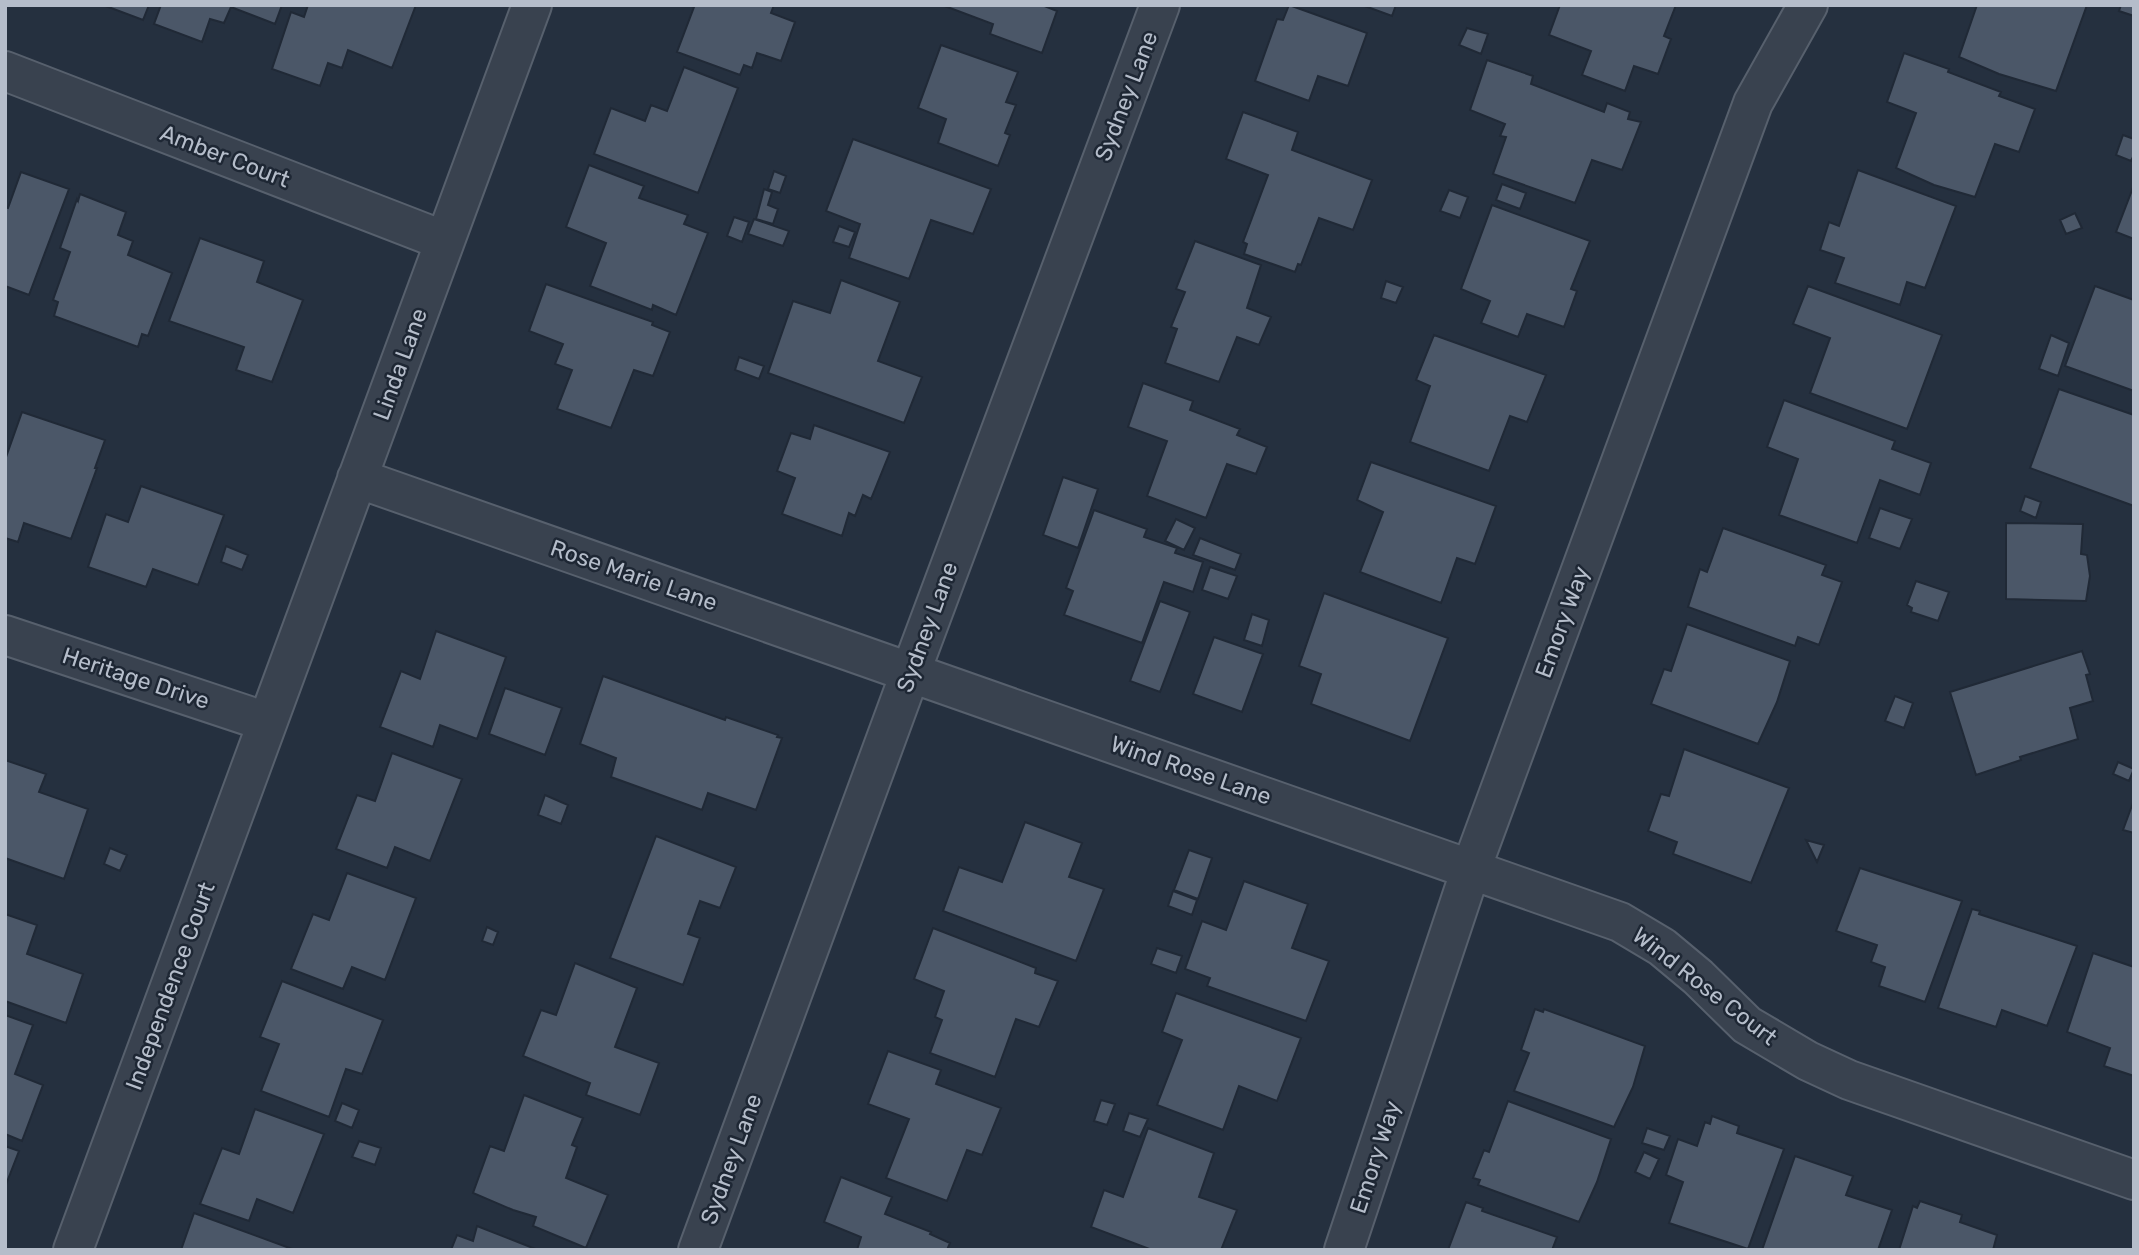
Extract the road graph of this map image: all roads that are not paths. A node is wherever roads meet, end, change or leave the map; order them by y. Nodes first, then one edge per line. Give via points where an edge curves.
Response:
1 (532, 5) edge
2 (1160, 5) edge
3 (1808, 5) edge
4 (5, 71) edge
5 (445, 241) junction
6 (357, 478) junction
7 (5, 635) edge
8 (911, 671) junction
9 (267, 722) junction
10 (1471, 869) junction
11 (2134, 1180) edge
12 (73, 1250) edge
13 (698, 1250) edge
14 (1344, 1250) edge

1 - 5 street, Linda Lane
2 - 8 street, Sydney Lane
3 - 10 street, Emory Way via 1753,103
4 - 5 street, Amber Court
5 - 6 street, Linda Lane
6 - 8 street, Rose Marie Lane
6 - 9 street, Linda Lane
7 - 9 street, Heritage Drive
8 - 10 street, Wind Rose Lane
8 - 13 street, Sydney Lane
9 - 12 street, Independence Court
10 - 11 street, Wind Rose Court via 1620,922 1662,947 1748,1025 1808,1061 1849,1080
10 - 14 street, Emory Way

